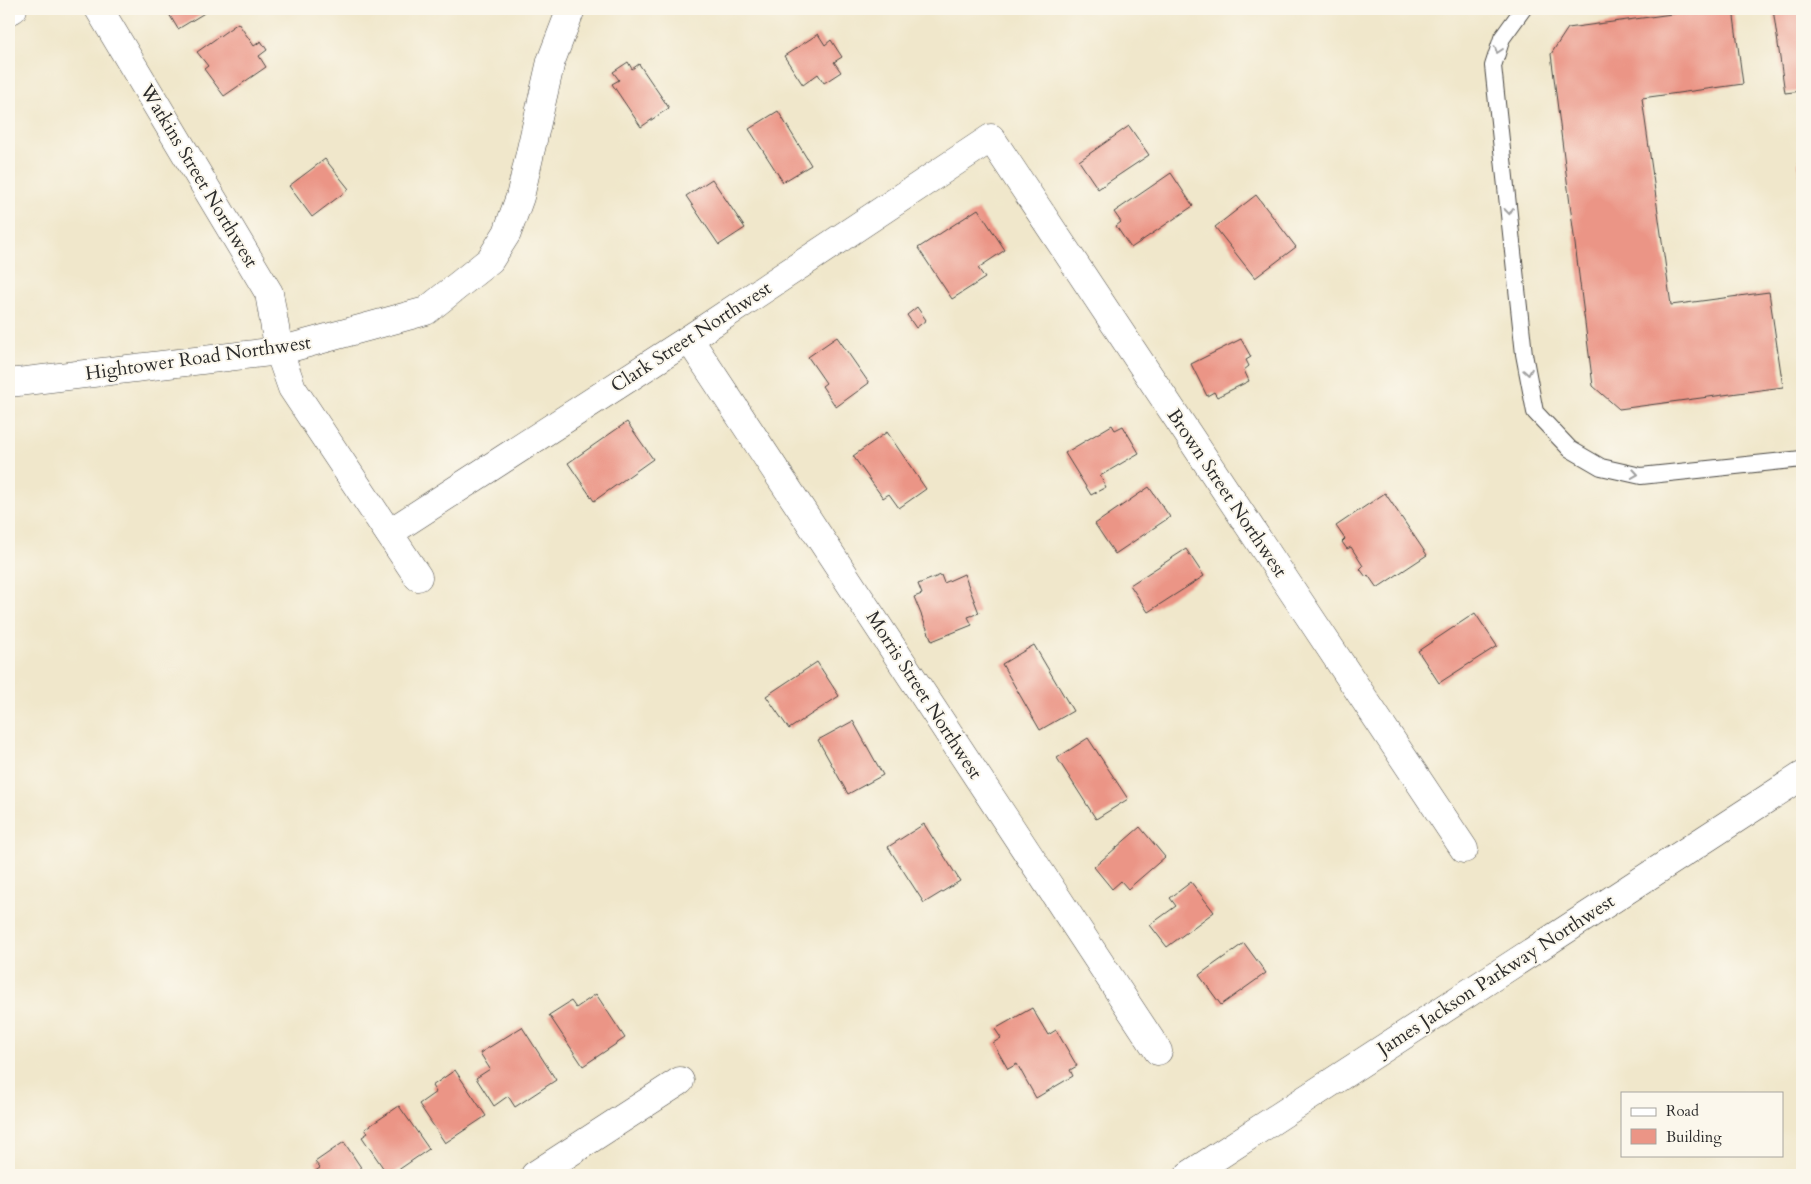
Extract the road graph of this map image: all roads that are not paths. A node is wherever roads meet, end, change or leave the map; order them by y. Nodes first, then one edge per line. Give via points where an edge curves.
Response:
1 (13, 9) edge
2 (98, 9) edge
3 (571, 9) edge
4 (1523, 9) edge
5 (9, 11) edge
6 (991, 138) joint
7 (689, 339) junction
8 (279, 351) junction
9 (9, 384) edge
10 (1802, 458) edge
11 (389, 534) junction
12 (418, 577) dead end
13 (1802, 776) edge
14 (1464, 849) dead end
15 (1158, 1051) dead end
16 (680, 1081) dead end
17 (534, 1175) edge
18 (1189, 1175) edge

1 - 5 street
2 - 8 street, Watkins Street Northwest via 269,294
3 - 8 street, Hightower Road Northwest via 551,61 520,197 507,233 490,260 426,311
4 -> 10 lane via 1502,38 1493,66 1524,354 1535,412 1570,449 1601,467 1641,476
6 - 7 street, Clark Street Northwest
6 - 14 street, Brown Street Northwest
7 - 11 street, Clark Street Northwest
7 - 15 street, Morris Street Northwest
8 - 9 street, Hightower Road Northwest
8 - 11 street, Watkins Street Northwest via 292,388
11 - 12 street, Watkins Street Northwest
13 - 18 street, James Jackson Parkway Northwest
16 - 17 street

